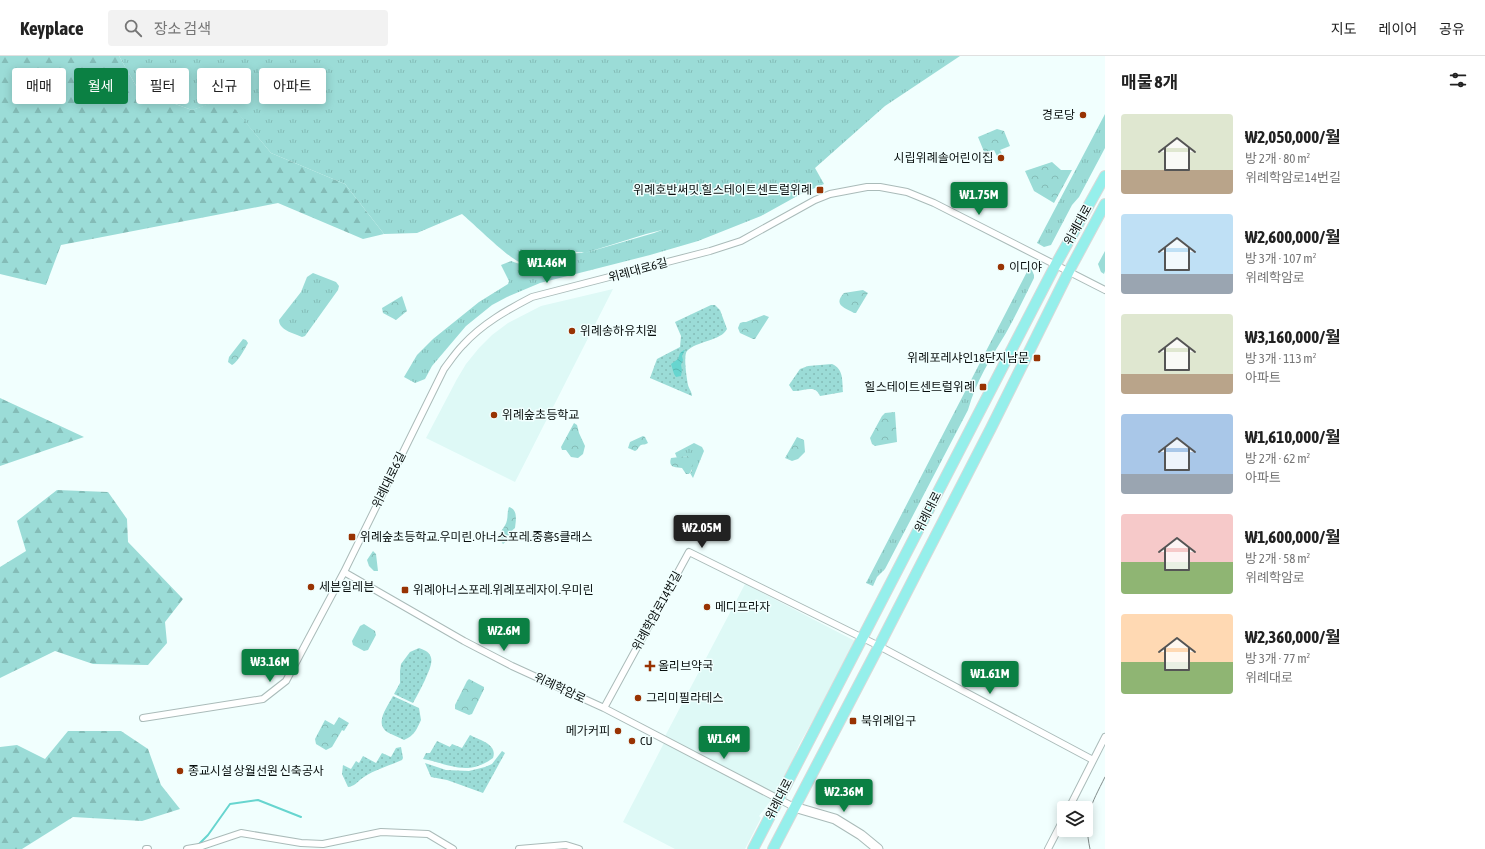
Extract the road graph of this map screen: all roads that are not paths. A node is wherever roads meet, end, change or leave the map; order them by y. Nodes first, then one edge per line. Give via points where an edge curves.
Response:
1 (1105, 176) edge
2 (1105, 204) edge
3 (1056, 264) junction
4 (1069, 271) junction
5 (1105, 290) edge
6 (344, 572) junction
7 (863, 639) junction
8 (880, 646) junction
9 (604, 708) junction
10 (143, 718) dead end
11 (1105, 737) edge
12 (1093, 760) junction
13 (778, 799) junction
14 (1072, 801) edge
15 (794, 807) junction
16 (1057, 832) edge
17 (188, 848) edge
18 (453, 849) edge
19 (519, 849) edge
20 (579, 849) edge
21 (753, 849) edge
22 (773, 849) edge
23 (878, 849) edge
24 (1048, 849) edge

1 - 3 main road, 위례대로
2 - 4 main road, 위례대로
3 - 4 street, 위례대로6길
3 - 6 street, 위례대로6길 via 920,196 880,187 830,194 741,241 710,251 532,297 488,323 464,344 444,369
3 - 7 main road, 위례대로
4 - 5 street, 위례대로6길
4 - 8 main road, 위례대로
6 - 9 street, 위례학암로 via 512,666
6 - 10 street, 위례대로6길 via 286,681 275,691 263,699 249,702
7 - 8 street, 위례학암로14번길
7 - 9 street, 위례학암로14번길 via 689,552
7 - 13 main road, 위례대로
8 - 12 street, 위례학암로14번길
8 - 15 main road, 위례대로
9 - 13 street, 위례학암로
11 - 12 street
12 - 14 street
13 - 15 street, 위례학암로
13 - 21 main road, 위례대로
15 - 22 main road, 위례대로
15 - 23 main road via 835,819
16 - 24 street
17 - 18 street via 242,833 323,844 382,832 428,834
19 - 20 street via 566,845

